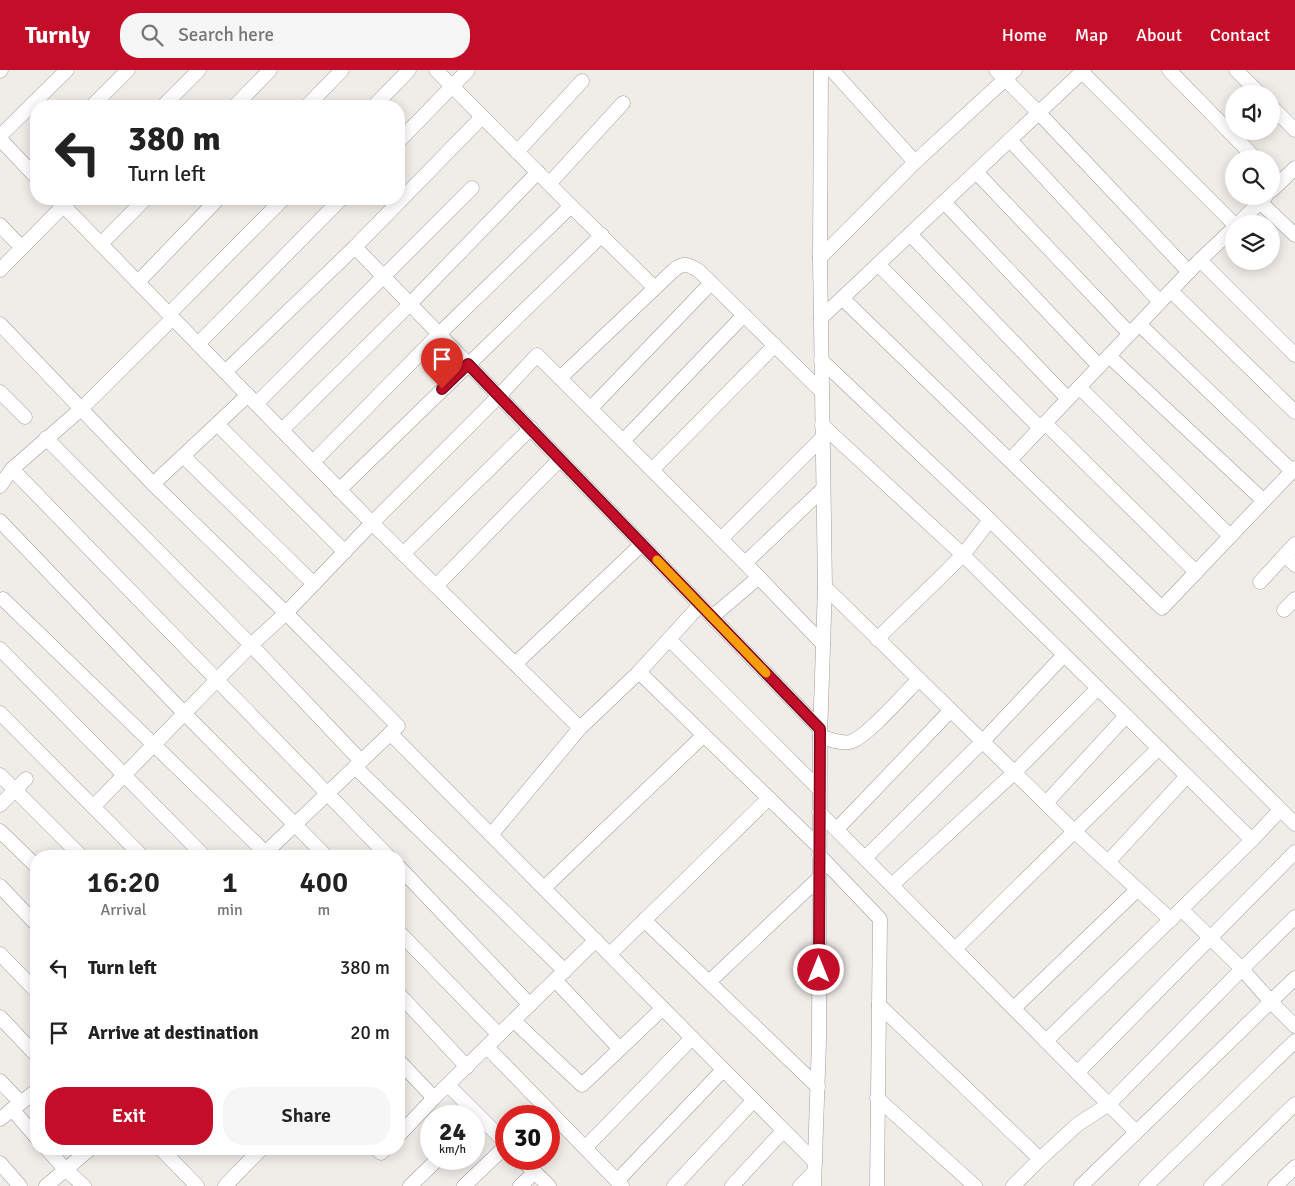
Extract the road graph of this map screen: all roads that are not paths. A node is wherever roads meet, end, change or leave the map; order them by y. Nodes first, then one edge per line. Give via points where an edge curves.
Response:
1 (67, 70) edge
2 (128, 70) edge
3 (199, 70) edge
4 (270, 70) edge
5 (342, 70) edge
6 (410, 70) edge
7 (436, 70) edge
8 (468, 70) edge
9 (821, 70) edge
10 (832, 70) edge
11 (1169, 70) edge
12 (1236, 70) edge
13 (1083, 71) edge
14 (1005, 73) edge
15 (582, 80) dead end
16 (1251, 85) edge
17 (452, 86) junction
18 (37, 100) edge
19 (98, 100) edge
20 (169, 100) edge
21 (241, 100) edge
22 (313, 100) edge
23 (380, 100) edge
24 (623, 104) dead end
25 (30, 108) edge
26 (1039, 113) junction
27 (1280, 115) edge
28 (482, 116) junction
29 (1295, 130) edge
30 (405, 135) edge
31 (0, 138) edge
32 (1010, 140) junction
33 (1247, 150) edge
34 (517, 152) junction
35 (915, 162) junction
36 (30, 166) edge
37 (538, 172) junction
38 (976, 172) junction
39 (1293, 173) edge
40 (1280, 180) edge
41 (549, 184) junction
42 (472, 188) dead end
43 (405, 195) edge
44 (944, 202) junction
45 (60, 205) edge
46 (67, 205) edge
47 (139, 205) edge
48 (212, 205) edge
49 (277, 205) edge
50 (335, 205) edge
51 (396, 205) edge
52 (1257, 205) edge
53 (1268, 205) edge
54 (571, 206) junction
55 (1227, 215) edge
56 (1246, 215) edge
57 (0, 225) edge
58 (910, 234) junction
59 (602, 235) junction
60 (1295, 235) edge
61 (1225, 236) edge
62 (101, 244) junction
63 (355, 247) junction
64 (22, 248) junction
65 (820, 258) junction
66 (1200, 260) junction
67 (878, 264) junction
68 (0, 270) edge
69 (1189, 272) junction
70 (383, 276) junction
71 (138, 282) junction
72 (711, 283) junction
73 (655, 288) junction
74 (1171, 291) junction
75 (842, 298) junction
76 (1160, 302) junction
77 (410, 304) junction
78 (744, 315) junction
79 (171, 316) junction
80 (821, 318) junction
81 (0, 324) edge
82 (1134, 329) junction
83 (439, 334) junction
84 (198, 344) junction
85 (775, 346) junction
86 (1295, 355) edge
87 (821, 360) junction
88 (1104, 361) junction
89 (468, 364) junction
90 (226, 372) junction
91 (560, 378) junction
92 (1079, 387) junction
93 (0, 392) edge
94 (822, 392) junction
95 (499, 396) junction
96 (252, 399) junction
97 (1068, 399) junction
98 (591, 408) junction
99 (81, 409) junction
100 (1295, 412) edge
101 (25, 417) dead end
102 (217, 424) junction
103 (1042, 425) junction
104 (531, 428) junction
105 (282, 430) junction
106 (822, 432) junction
107 (46, 438) junction
108 (623, 441) junction
109 (183, 456) junction
110 (560, 459) junction
111 (1010, 460) junction
112 (313, 462) junction
113 (12, 469) junction
114 (1294, 469) edge
115 (652, 470) junction
116 (153, 484) junction
117 (0, 486) edge
118 (823, 489) junction
119 (340, 490) junction
120 (1264, 501) junction
121 (990, 520) junction
122 (0, 521) edge
123 (372, 523) junction
124 (1230, 536) junction
125 (721, 539) junction
126 (642, 544) junction
127 (1295, 544) edge
128 (345, 552) junction
129 (403, 554) junction
130 (963, 555) junction
131 (1285, 555) junction
132 (746, 563) junction
133 (1295, 565) edge
134 (1196, 572) junction
135 (759, 577) junction
136 (1260, 582) dead end
137 (314, 584) junction
138 (436, 586) junction
139 (825, 587) junction
140 (1295, 599) edge
141 (2, 600) dead end
142 (700, 605) junction
143 (1284, 610) dead end
144 (286, 613) junction
145 (712, 617) junction
146 (877, 638) junction
147 (669, 639) junction
148 (823, 644) junction
149 (251, 645) junction
150 (0, 649) edge
151 (1064, 655) junction
152 (515, 664) junction
153 (639, 672) junction
154 (919, 679) junction
155 (217, 681) junction
156 (1098, 688) junction
157 (951, 710) junction
158 (0, 714) edge
159 (184, 714) junction
160 (1126, 716) junction
161 (580, 728) junction
162 (390, 733) junction
163 (820, 733) junction
164 (704, 735) junction
165 (983, 741) junction
166 (154, 744) junction
167 (1158, 748) junction
168 (358, 764) junction
169 (1015, 772) junction
170 (0, 775) edge
171 (124, 776) junction
172 (1187, 776) junction
173 (26, 779) dead end
174 (819, 789) junction
175 (15, 790) junction
176 (328, 793) junction
177 (769, 798) junction
178 (1046, 803) junction
179 (0, 805) edge
180 (92, 806) junction
181 (1280, 810) junction
182 (819, 812) junction
183 (1294, 821) edge
184 (295, 824) junction
185 (837, 829) junction
186 (0, 831) edge
187 (1074, 831) junction
188 (491, 835) junction
189 (1252, 840) junction
190 (75, 850) edge
191 (136, 850) edge
192 (198, 850) edge
193 (261, 850) edge
194 (271, 850) edge
195 (320, 850) edge
196 (382, 850) edge
197 (819, 851) junction
198 (1295, 852) edge
199 (865, 858) junction
200 (30, 860) edge
201 (1108, 862) junction
202 (405, 873) edge
203 (818, 879) junction
204 (892, 885) junction
205 (0, 886) edge
206 (544, 888) junction
207 (1137, 890) junction
208 (1181, 909) junction
209 (30, 918) edge
210 (1295, 918) edge
211 (644, 920) junction
212 (1170, 920) junction
213 (405, 938) edge
214 (1210, 938) junction
215 (596, 940) junction
216 (955, 949) junction
217 (0, 954) edge
218 (610, 954) junction
219 (1242, 969) junction
220 (560, 976) junction
221 (1295, 978) edge
222 (708, 982) junction
223 (30, 985) edge
224 (405, 1000) edge
225 (1271, 1002) junction
226 (530, 1005) junction
227 (879, 1005) junction
228 (663, 1008) junction
229 (1014, 1008) junction
230 (0, 1017) edge
231 (514, 1020) junction
232 (1295, 1026) edge
233 (499, 1035) junction
234 (692, 1038) junction
235 (1046, 1041) junction
236 (1295, 1041) edge
237 (487, 1047) junction
238 (30, 1049) edge
239 (620, 1049) junction
240 (405, 1067) edge
241 (467, 1067) junction
242 (723, 1070) junction
243 (1077, 1073) junction
244 (0, 1081) edge
245 (448, 1085) junction
246 (818, 1087) junction
247 (30, 1096) edge
248 (434, 1098) junction
249 (877, 1098) junction
250 (753, 1101) junction
251 (1109, 1104) junction
252 (1295, 1104) edge
253 (464, 1105) edge
254 (16, 1106) junction
255 (0, 1119) edge
256 (405, 1123) edge
257 (30, 1127) edge
258 (485, 1128) edge
259 (784, 1131) junction
260 (1136, 1132) junction
261 (495, 1136) edge
262 (585, 1148) junction
263 (52, 1155) edge
264 (83, 1155) edge
265 (167, 1155) edge
266 (255, 1155) edge
267 (495, 1156) edge
268 (1040, 1159) junction
269 (0, 1163) edge
270 (1295, 1167) edge
271 (66, 1170) junction
272 (427, 1170) edge
273 (535, 1172) joint
274 (814, 1173) edge
275 (620, 1184) edge
276 (20, 1186) edge
277 (46, 1186) edge
278 (84, 1186) edge
279 (197, 1186) edge
280 (225, 1186) edge
281 (410, 1186) edge
282 (464, 1186) edge
283 (520, 1186) edge
284 (549, 1186) edge
285 (674, 1186) edge
286 (732, 1186) edge
287 (800, 1186) edge
288 (877, 1186) edge
289 (975, 1186) edge
290 (1013, 1186) edge
291 (1081, 1186) edge
292 (1146, 1186) edge
293 (1211, 1186) edge
294 (1275, 1186) edge

1 - 18 street
2 - 19 street
3 - 20 street
4 - 21 street
5 - 22 street
6 - 23 street
7 - 17 street
8 - 17 street
9 - 65 street
10 - 35 street
11 - 33 street
12 - 16 street
13 - 26 street
13 - 55 street
14 - 26 street
14 - 35 street
15 - 34 street
17 - 28 street
17 - 30 street
24 - 41 street
25 - 31 street
26 - 32 street
26 - 69 street
27 - 29 street
28 - 34 street
28 - 43 street
31 - 36 street
32 - 38 street
32 - 76 street
34 - 37 street
35 - 65 street
37 - 41 street
37 - 77 street
38 - 44 street
38 - 82 street
39 - 40 street
41 - 54 street
42 - 70 street
44 - 58 street
44 - 88 street
45 - 64 street
46 - 62 street
47 - 62 street
48 - 71 street
49 - 79 street
50 - 84 street
51 - 63 street
52 - 56 street
53 - 60 street
54 - 59 street
54 - 83 street
57 - 64 street
58 - 67 street
58 - 97 street
59 - 73 street
59 - 89 street
61 - 66 street
62 - 71 street
63 - 70 street
63 - 90 street
64 - 68 street
65 - 80 street
66 - 69 street
66 - 86 street
67 - 75 street
67 - 103 street
69 - 74 street
70 - 77 street
70 - 96 street
71 - 79 street
72 - 73 street via 699,271 682,264
72 - 78 street
72 - 98 street
73 - 91 street
74 - 76 street
74 - 100 street
75 - 80 street
75 - 111 street
76 - 82 street
77 - 83 street
77 - 105 street
78 - 85 street
78 - 108 street
79 - 84 street
79 - 99 street
80 - 87 street
81 - 99 street
82 - 88 street
82 - 114 street
83 - 89 street
83 - 112 street
84 - 90 street
85 - 94 street
85 - 115 street
87 - 94 street
87 - 121 street
88 - 92 street
88 - 120 street
89 - 95 street
89 - 119 street
90 - 96 street
91 - 95 street via 537,355
91 - 98 street
92 - 97 street
92 - 124 street
93 - 101 street
94 - 106 street
95 - 104 street
95 - 123 street
96 - 102 street
96 - 105 street
97 - 103 street
98 - 108 street
99 - 107 street
99 - 116 street
102 - 109 street
102 - 128 street
103 - 111 street
103 - 134 street
104 - 110 street
104 - 129 street
105 - 112 street
106 - 118 street
106 - 125 street
106 - 130 street
107 - 113 street
107 - 149 street
108 - 115 street
109 - 116 street
109 - 137 street
110 - 126 street
110 - 138 street
111 - 134 street via 1162,608
112 - 119 street
113 - 117 street
113 - 155 street
114 - 120 street
115 - 125 street
116 - 144 street
118 - 132 street
118 - 139 street
119 - 123 street
120 - 124 street
121 - 130 street
121 - 181 street
122 - 159 street
123 - 128 street
123 - 129 street
124 - 134 street
125 - 132 street
126 - 142 street
126 - 152 street
127 - 131 street
128 - 137 street
129 - 138 street
130 - 146 street
130 - 151 street
131 - 133 street
131 - 136 street
132 - 135 street
135 - 145 street
135 - 148 street
137 - 144 street
138 - 152 street
139 - 146 street
139 - 148 street
140 - 143 street
141 - 166 street
142 - 145 street
142 - 147 street
144 - 149 street
144 - 162 street via 398,726
145 - 163 street
146 - 154 street
147 - 153 street
147 - 174 street
148 - 163 street
149 - 155 street
149 - 168 street
150 - 171 street
151 - 156 street
151 - 165 street
152 - 161 street
153 - 161 street
153 - 164 street
154 - 157 street
154 - 163 street via 853,741 844,742
155 - 159 street
155 - 176 street
156 - 160 street
156 - 169 street
157 - 165 street
157 - 185 street
158 - 180 street
159 - 166 street
159 - 184 street
160 - 167 street
160 - 178 street
161 - 188 street
162 - 168 street
162 - 188 street
163 - 174 street
164 - 177 street
164 - 206 street
165 - 169 street
165 - 199 street
166 - 171 street
166 - 193 street
167 - 172 street
167 - 187 street
168 - 176 street
168 - 220 street
169 - 178 street
169 - 204 street
170 - 175 street
171 - 180 street
171 - 192 street
172 - 189 street
172 - 201 street
173 - 175 street
174 - 182 street
175 - 179 street
175 - 190 street
176 - 184 street
176 - 196 street
177 - 197 street
177 - 211 street
178 - 187 street
180 - 191 street
181 - 183 street
181 - 189 street
182 - 185 street
182 - 197 street
184 - 194 street
184 - 195 street
185 - 199 street
186 - 200 street
187 - 201 street
187 - 216 street
188 - 206 street
189 - 208 street
197 - 203 street
197 - 227 street via 880,919
198 - 214 street
199 - 204 street
201 - 207 street
202 - 226 street
203 - 222 street
203 - 246 street
204 - 216 street
205 - 209 street
206 - 215 street
207 - 212 street
207 - 229 street
208 - 212 street
208 - 214 street
210 - 219 street
211 - 218 street
211 - 222 street
212 - 235 street
213 - 233 street
214 - 219 street
214 - 243 street
215 - 218 street
215 - 220 street
216 - 229 street
217 - 223 street
218 - 228 street
219 - 225 street
219 - 251 street
220 - 226 street
220 - 239 street
221 - 225 street
222 - 246 street
224 - 241 street
225 - 232 street
225 - 260 street
226 - 231 street
227 - 249 street
227 - 268 street
228 - 234 street
228 - 239 street
229 - 235 street
230 - 238 street
231 - 233 street
231 - 239 street via 582,1085
233 - 237 street
234 - 242 street
234 - 262 street
235 - 243 street
236 - 292 street
237 - 241 street
237 - 262 street
240 - 248 street
241 - 245 street
242 - 250 street
242 - 275 street
243 - 251 street
244 - 254 street
245 - 248 street
245 - 253 street
246 - 274 street
247 - 254 street
248 - 256 street
249 - 288 street
249 - 289 street
250 - 259 street
250 - 285 street
251 - 260 street
251 - 268 street via 1078,1124
252 - 293 street
254 - 255 street
254 - 257 street
258 - 261 street
259 - 274 street
259 - 286 street
260 - 291 street
262 - 275 street
263 - 271 street
264 - 271 street
265 - 279 street
266 - 280 street
267 - 282 street
268 - 290 street
269 - 276 street
270 - 294 street
271 - 277 street
271 - 278 street
272 - 281 street
273 - 283 street
273 - 284 street
274 - 287 street

